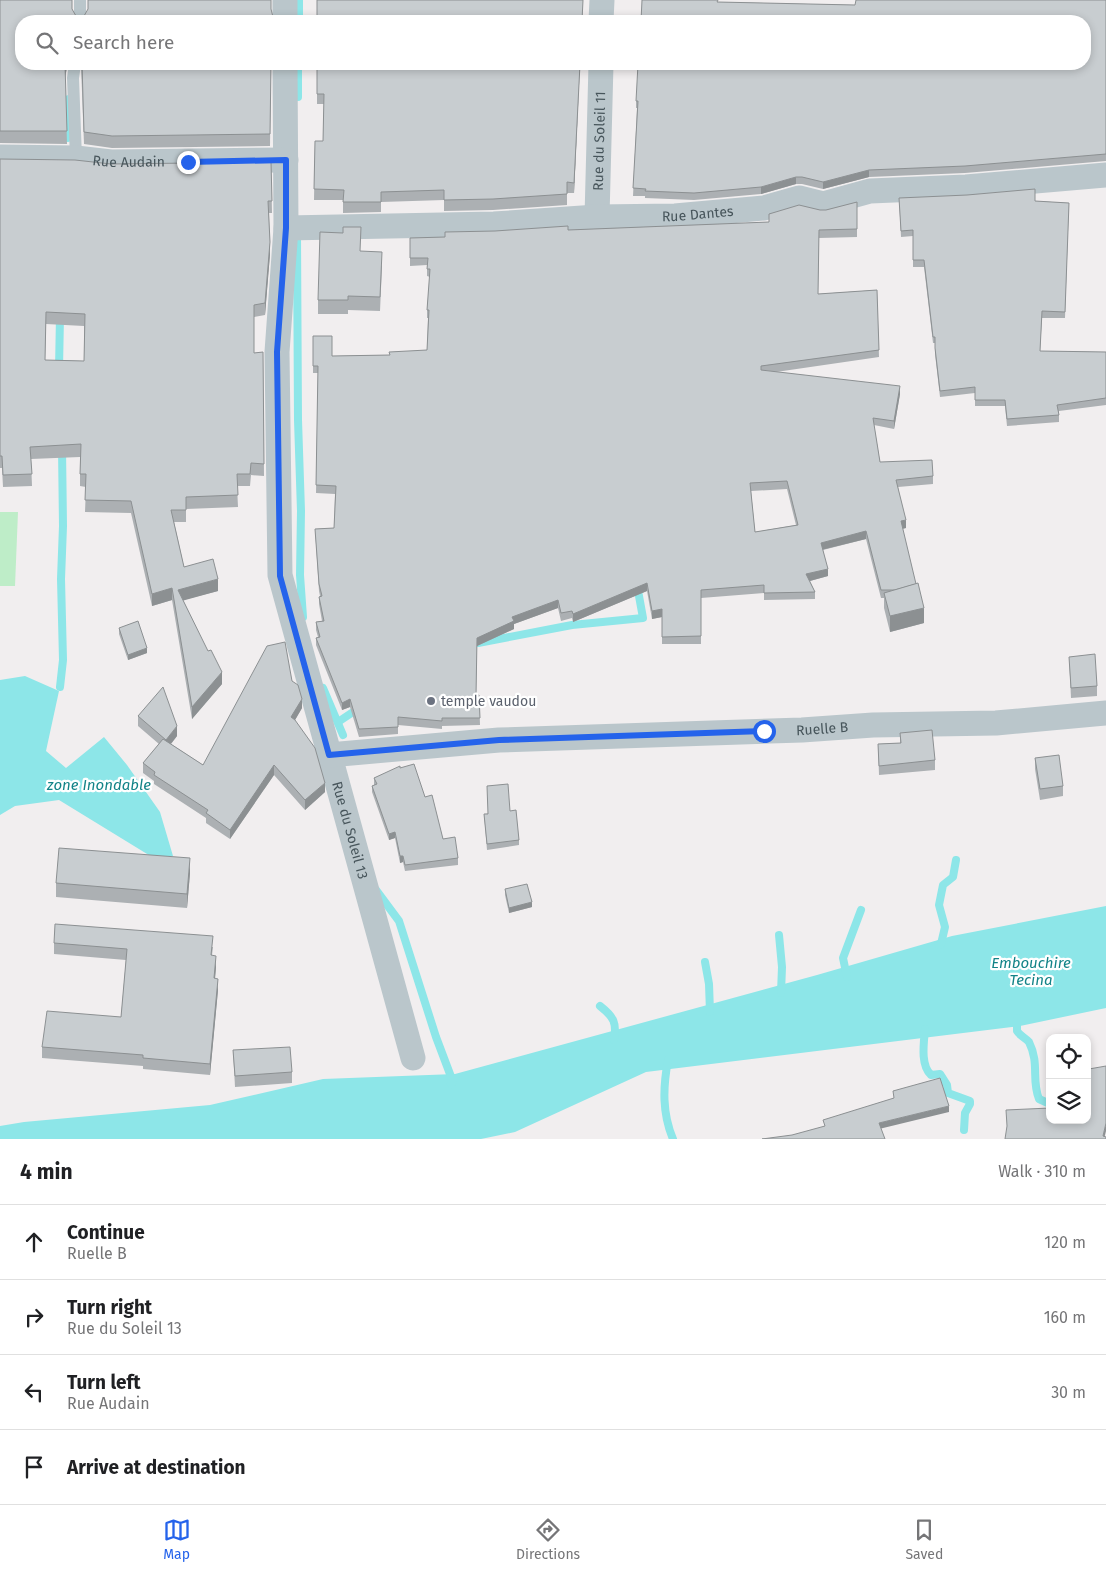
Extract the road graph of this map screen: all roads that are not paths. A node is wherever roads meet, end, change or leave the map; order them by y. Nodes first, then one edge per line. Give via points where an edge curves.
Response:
1 (80, 0) edge
2 (284, 0) edge
3 (602, 0) edge
4 (80, 15) edge
5 (285, 15) edge
6 (601, 15) edge
7 (74, 70) edge
8 (285, 70) edge
9 (600, 70) edge
10 (0, 157) edge
11 (76, 158) junction
12 (286, 160) junction
13 (1106, 175) edge
14 (598, 217) junction
15 (286, 228) junction
16 (1106, 713) edge
17 (329, 755) junction
18 (413, 1058) dead end

1 - 4 lane
2 - 5 street
3 - 6 street
7 - 11 lane
8 - 12 street, Rue du Soleil 13
9 - 14 street, Rue du Soleil 11
10 - 11 street, Rue Audain
11 - 12 street, Rue Audain via 110,162
12 - 15 street, Rue du Soleil 13
13 - 14 street, Rue Dantes via 966,187 870,191 823,204 799,198 764,208 675,216
14 - 15 street, Rue Dantes via 494,224
15 - 17 street, Rue du Soleil 13 via 277,352 280,576
16 - 17 street, Ruelle B via 996,723 499,740
17 - 18 street, Rue du Soleil 13

